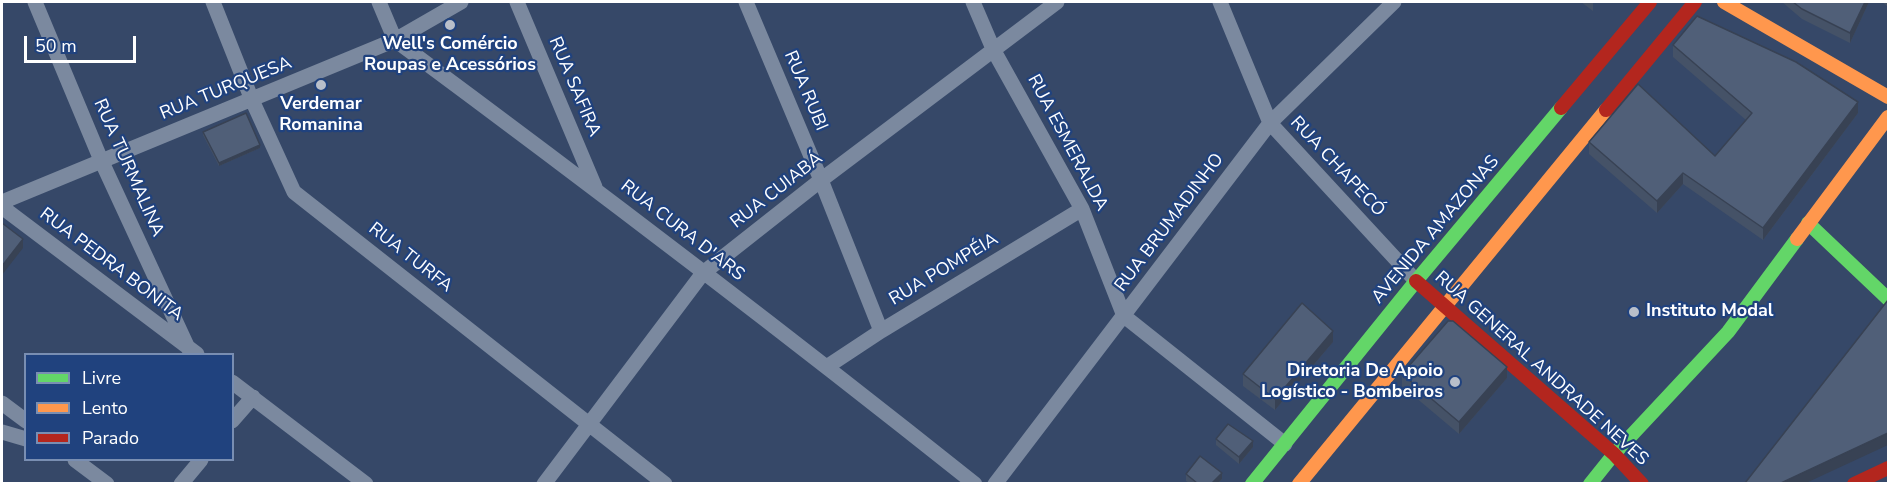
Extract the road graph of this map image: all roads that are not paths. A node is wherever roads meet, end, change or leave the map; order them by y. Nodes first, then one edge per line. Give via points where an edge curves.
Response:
1 (35, 2) edge
2 (213, 2) edge
3 (379, 2) edge
4 (461, 2) edge
5 (517, 2) edge
6 (746, 2) edge
7 (974, 2) edge
8 (1057, 2) edge
9 (1220, 2) edge
10 (1394, 2) edge
11 (1650, 2) edge
12 (1695, 2) edge
13 (1724, 2) edge
14 (395, 40) junction
15 (994, 51) junction
16 (1888, 97) edge
17 (252, 100) junction
18 (1888, 117) edge
19 (1270, 123) junction
20 (101, 160) junction
21 (821, 180) junction
22 (595, 188) junction
23 (2, 202) edge
24 (2, 207) edge
25 (1082, 209) junction
26 (1808, 223) junction
27 (703, 273) junction
28 (1416, 281) junction
29 (1888, 299) edge
30 (1445, 308) junction
31 (1124, 316) junction
32 (881, 331) junction
33 (193, 351) edge
34 (828, 366) junction
35 (234, 383) edge
36 (253, 397) junction
37 (2, 403) edge
38 (234, 419) edge
39 (24, 420) edge
40 (589, 423) junction
41 (2, 432) edge
42 (24, 439) edge
43 (1285, 444) junction
44 (1614, 454) junction
45 (78, 461) edge
46 (199, 461) edge
47 (1888, 468) edge
48 (107, 483) edge
49 (181, 483) edge
50 (366, 483) edge
51 (544, 483) edge
52 (665, 483) edge
53 (975, 483) edge
54 (995, 483) edge
55 (1252, 483) edge
56 (1299, 483) edge
57 (1590, 483) edge
58 (1642, 483) edge
59 (1854, 483) edge

1 - 20 street, RUA TURMALINA
2 - 17 street, RUA TURFA
3 - 14 street
4 - 14 street, RUA TURQUESA
5 - 22 street, RUA SAFIRA
6 - 21 street, RUA RUBI
7 - 15 street, RUA ESMERALDA
8 - 15 street, RUA CUIABÁ
9 - 19 street, RUA CHAPECÓ
10 - 19 street, RUA BRUMADINHO
11 - 28 main road, AVENIDA AMAZONAS
12 - 30 main road
13 - 16 main road
14 - 17 street, RUA TURQUESA
14 - 22 street, RUA CURA D'ARS
15 - 21 street, RUA CUIABÁ
15 - 25 street, RUA ESMERALDA
17 - 20 street, RUA TURQUESA
17 - 40 street, RUA TURFA via 294,192
18 - 26 main road
19 - 28 street, RUA CHAPECÓ
19 - 31 street, RUA BRUMADINHO
20 - 23 street, RUA TURQUESA
20 - 33 street, RUA TURMALINA
21 - 27 street, RUA CUIABÁ
21 - 32 street, RUA RUBI
22 - 27 street, RUA CURA D'ARS
24 - 33 street, RUA PEDRA BONITA
25 - 31 street, RUA ESMERALDA
25 - 32 street, RUA POMPÉIA
26 - 29 main road
26 - 44 main road via 1728,332
27 - 34 street, RUA CURA D'ARS
27 - 40 street, RUA CUIABÁ
28 - 30 main road, RUA GENERAL ANDRADE NEVES
28 - 43 main road, AVENIDA AMAZONAS
30 - 44 main road, RUA GENERAL ANDRADE NEVES
30 - 56 main road
31 - 43 street
31 - 54 street, RUA BRUMADINHO
32 - 34 street, RUA POMPÉIA
34 - 53 street, RUA CURA D'ARS
35 - 36 street
36 - 38 street
36 - 50 street
37 - 39 street
40 - 51 street, RUA CUIABÁ
40 - 52 street, RUA TURFA
41 - 42 street
43 - 55 main road, AVENIDA AMAZONAS
44 - 57 main road
44 - 58 main road, RUA GENERAL ANDRADE NEVES
45 - 48 street
46 - 49 street
47 - 59 main road

